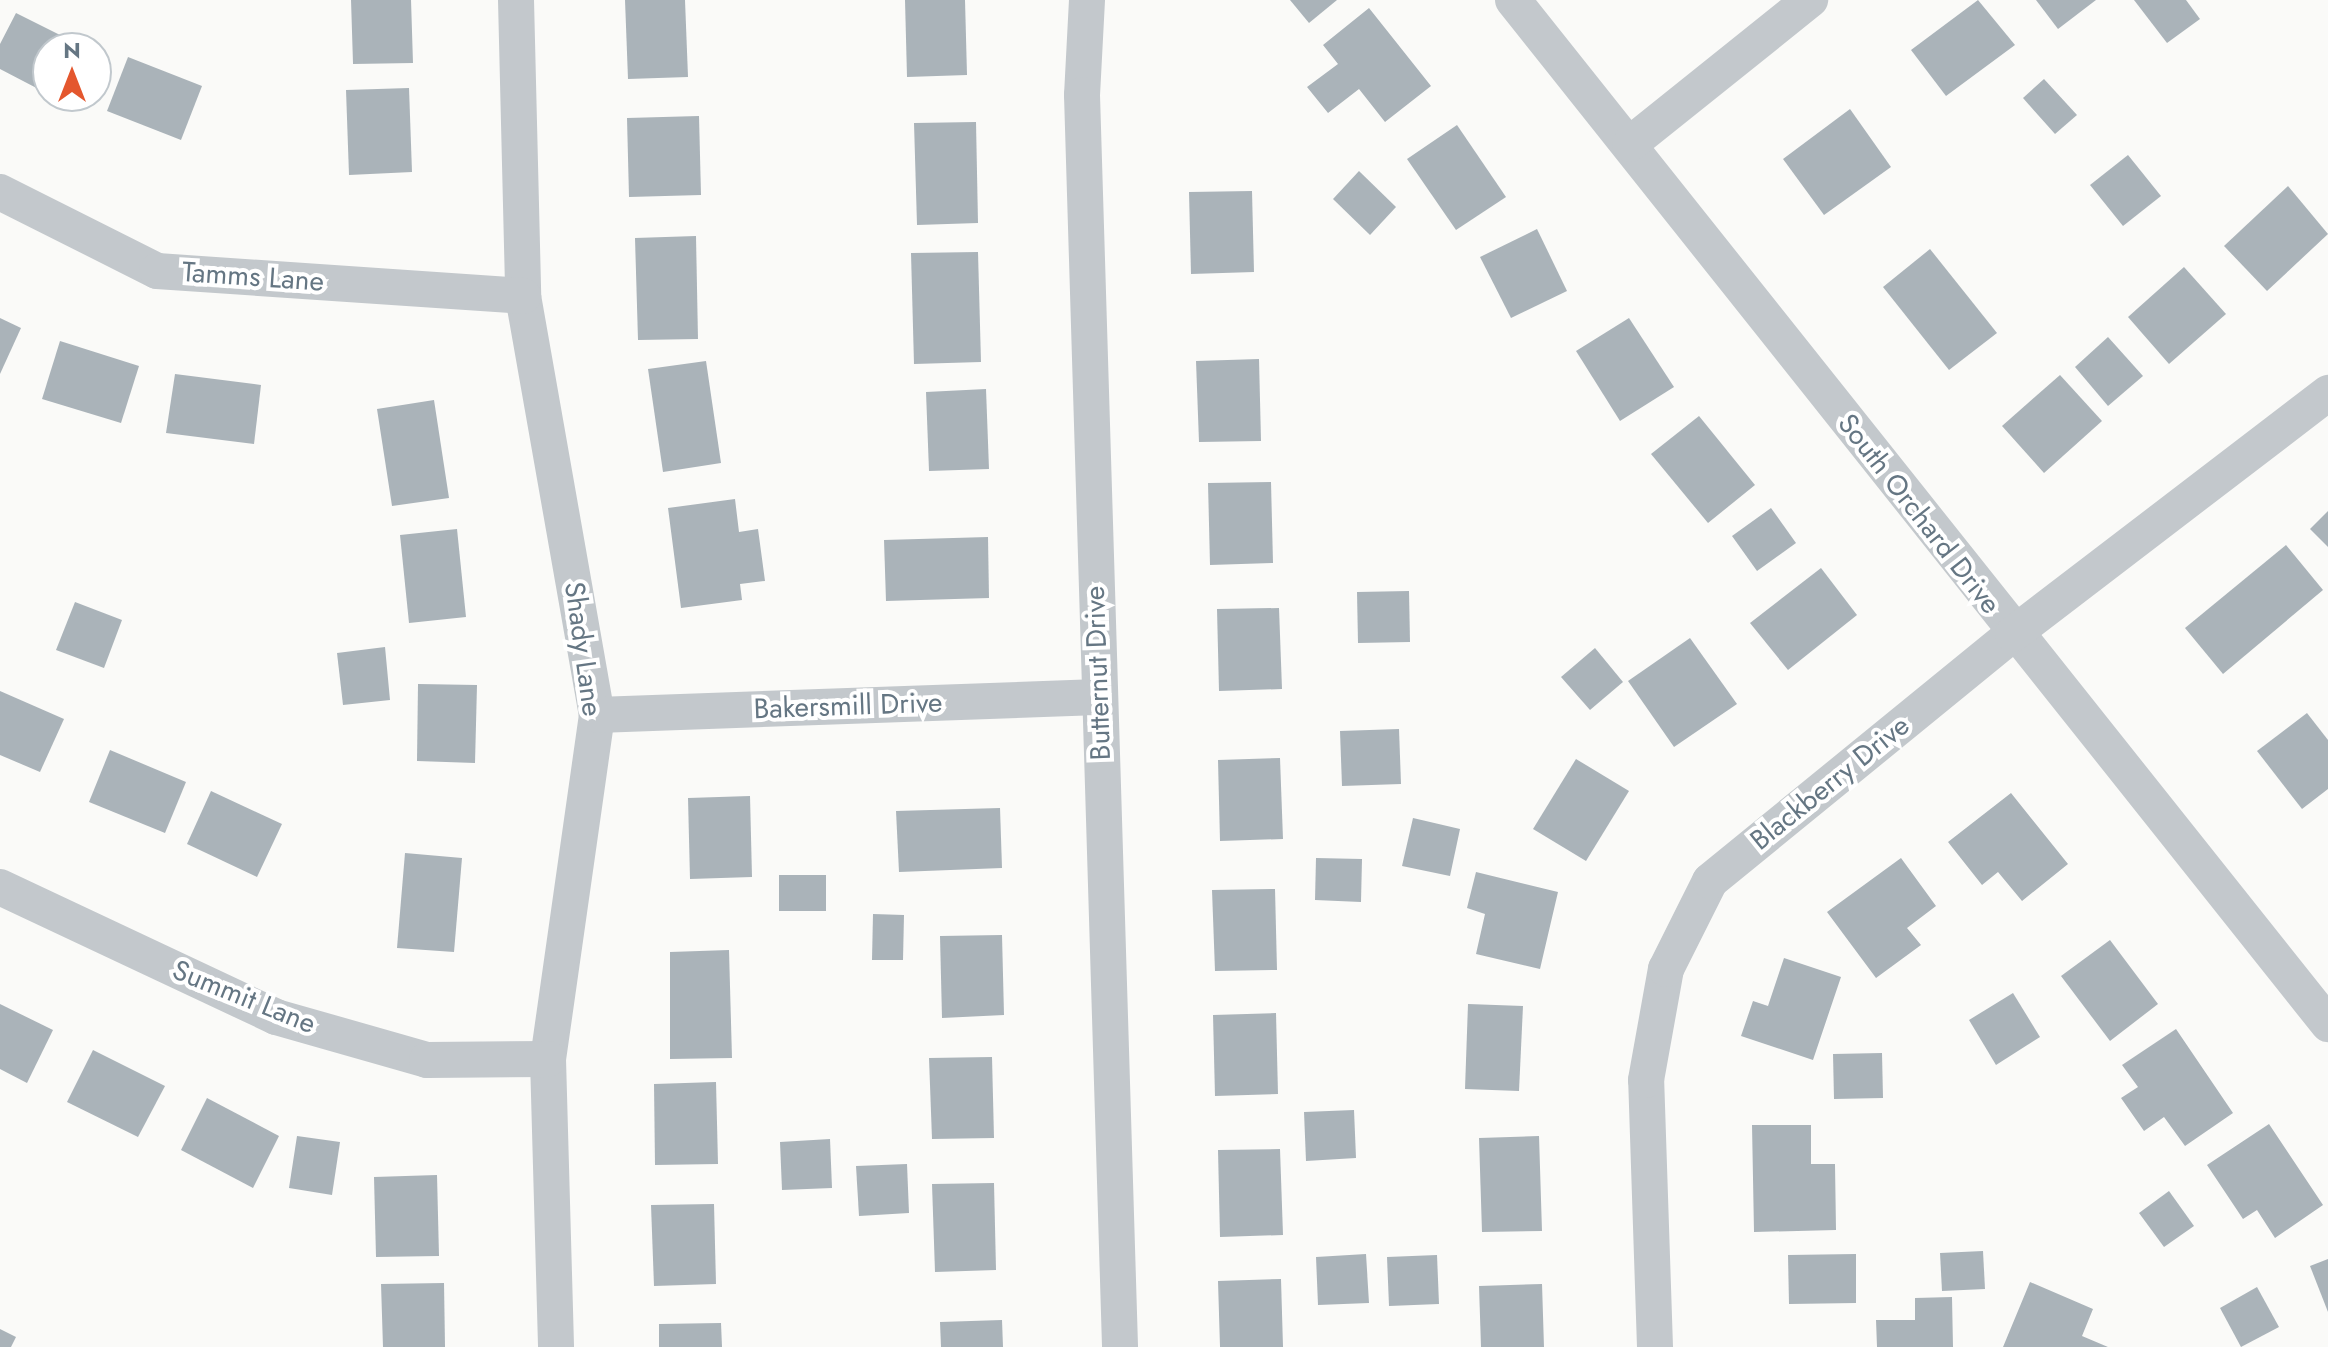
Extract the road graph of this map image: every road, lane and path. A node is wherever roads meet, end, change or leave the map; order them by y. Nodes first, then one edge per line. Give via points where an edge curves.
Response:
1 (516, 0) edge
2 (1087, 0) edge
3 (1513, 0) edge
4 (1810, 0) edge
5 (1630, 144) junction
6 (0, 192) edge
7 (523, 296) junction
8 (2328, 393) edge
9 (2013, 634) junction
10 (1099, 697) junction
11 (597, 715) junction
12 (0, 887) edge
13 (2328, 1024) edge
14 (548, 1059) junction
15 (556, 1347) edge
16 (1120, 1347) edge
17 (1655, 1347) edge

1 - 7 street, Shady Lane
2 - 10 street, Butternut Drive via 1082,95
3 - 5 street, South Orchard Drive
4 - 5 street
5 - 9 street, South Orchard Drive
6 - 7 street, Tamms Lane via 157,271
7 - 11 street, Shady Lane
8 - 9 street, Blackberry Drive
9 - 13 street, South Orchard Drive
9 - 17 street, Blackberry Drive via 1710,881 1666,969 1646,1080
10 - 11 street, Bakersmill Drive
10 - 16 street, Butternut Drive
11 - 14 street, Shady Lane
12 - 14 street, Summit Lane via 276,1017 427,1060
14 - 15 street, Shady Lane

